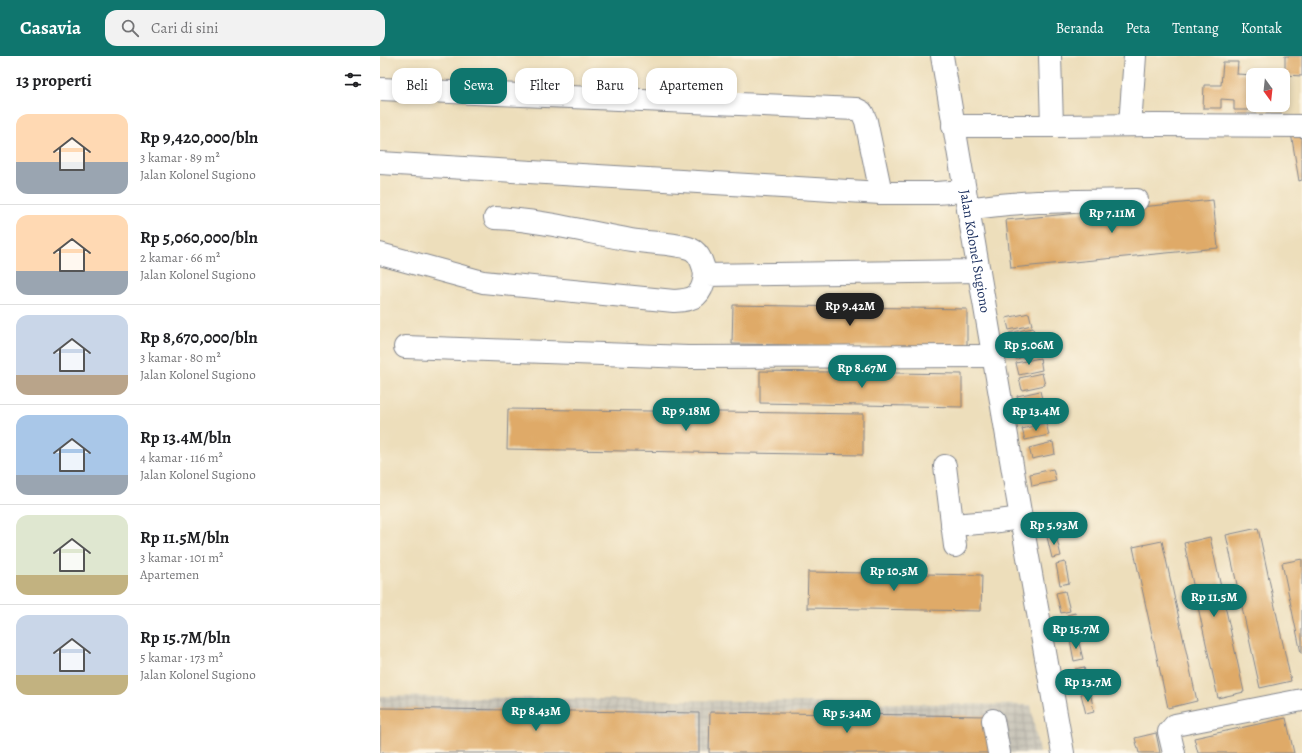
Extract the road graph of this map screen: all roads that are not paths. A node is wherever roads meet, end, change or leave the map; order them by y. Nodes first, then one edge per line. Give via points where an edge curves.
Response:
1 (942, 56) edge
2 (1050, 56) edge
3 (1135, 56) edge
4 (380, 89) edge
5 (1130, 125) junction
6 (953, 126) junction
7 (1052, 126) junction
8 (1302, 126) edge
9 (380, 163) edge
10 (880, 188) junction
11 (965, 194) junction
12 (1137, 200) dead end
13 (495, 218) dead end
14 (380, 254) edge
15 (979, 271) junction
16 (705, 275) junction
17 (405, 347) dead end
18 (994, 356) junction
19 (945, 466) dead end
20 (1021, 518) junction
21 (1302, 700) edge
22 (993, 720) dead end
23 (999, 753) edge
24 (1063, 753) edge
25 (1174, 753) edge

1 - 6 street, Jalan Kolonel Sugiono
2 - 7 street
3 - 5 street
4 - 10 street via 856,109 862,112 866,121
5 - 7 street
5 - 8 street
6 - 7 street
6 - 11 street, Jalan Kolonel Sugiono
9 - 10 street
10 - 11 street via 934,182
11 - 12 street via 981,207 1037,202
11 - 15 street, Jalan Kolonel Sugiono
13 - 16 street via 533,221 692,249 704,267
14 - 16 street via 484,282 674,301 689,300 697,294 703,285
15 - 16 street
15 - 18 street, Jalan Kolonel Sugiono
17 - 18 street via 688,357
18 - 20 street, Jalan Kolonel Sugiono
19 - 20 street via 953,536 991,522
20 - 24 street, Jalan Kolonel Sugiono
21 - 25 street via 1175,725 1169,732
22 - 23 street

